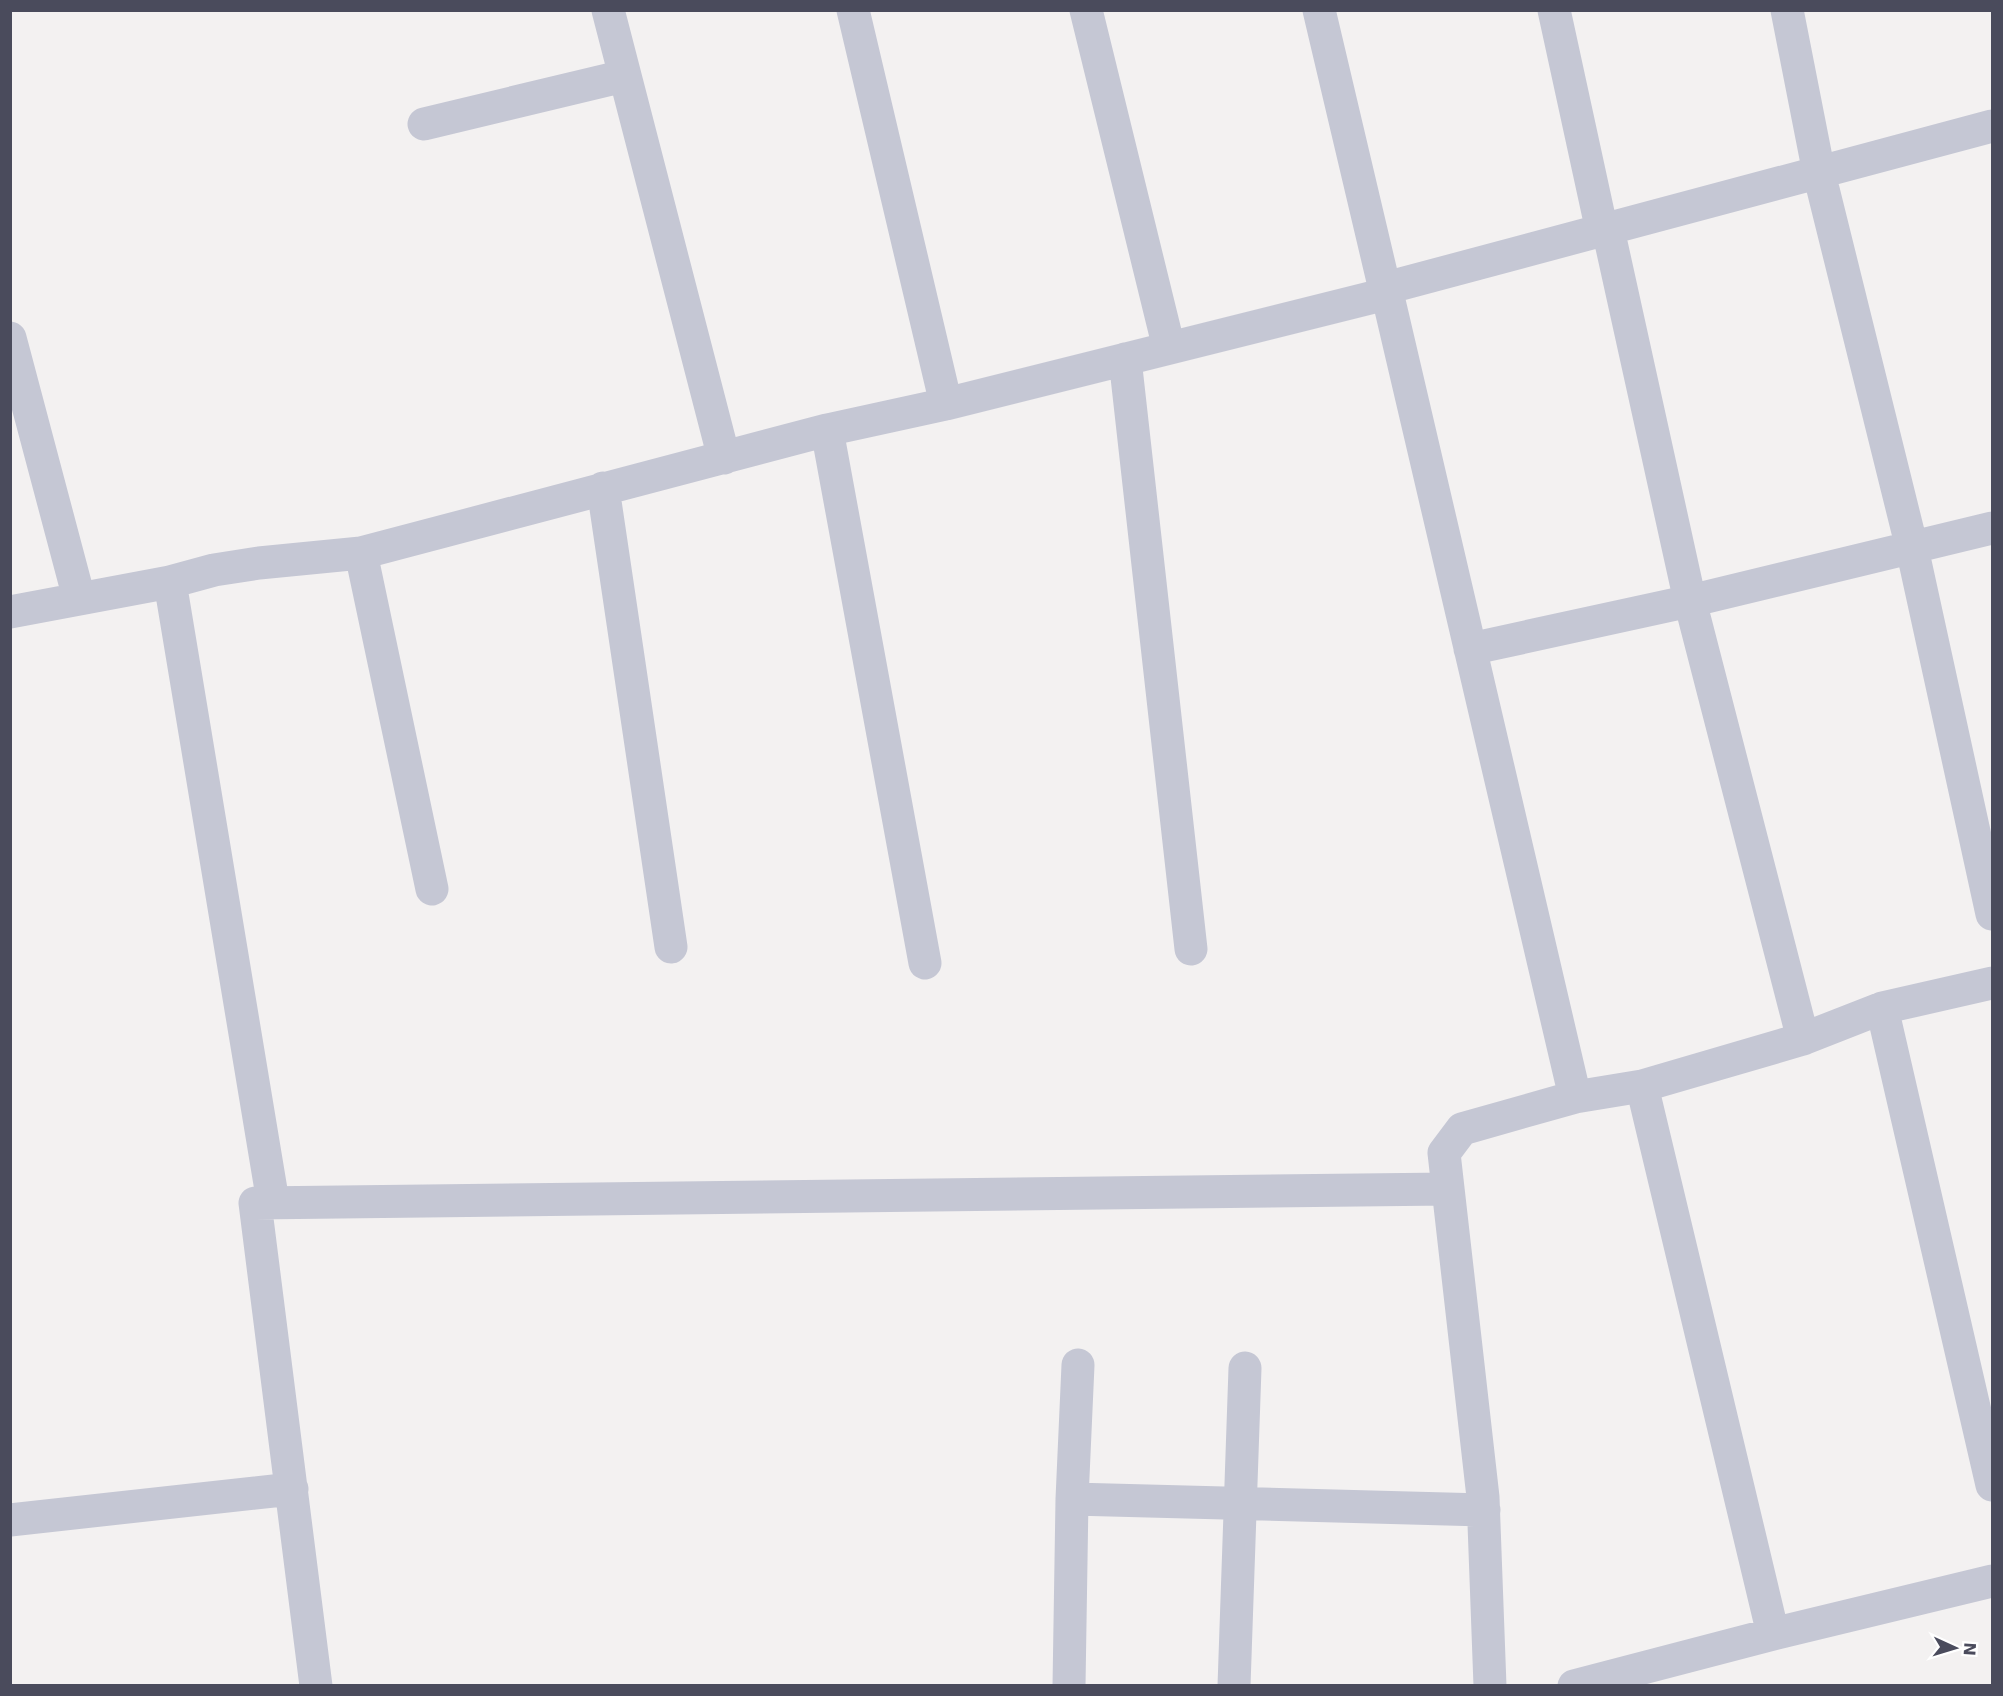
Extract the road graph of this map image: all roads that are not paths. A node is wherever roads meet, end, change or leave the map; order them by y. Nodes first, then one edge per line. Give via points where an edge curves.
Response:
1 (608, 10) edge
2 (853, 10) edge
3 (1086, 10) edge
4 (1319, 10) edge
5 (1554, 10) edge
6 (1786, 10) edge
7 (624, 76) junction
8 (424, 124) dead end
9 (1992, 126) edge
10 (1819, 173) junction
11 (1605, 230) junction
12 (1386, 291) junction
13 (10, 338) edge
14 (1169, 348) junction
15 (1125, 359) junction
16 (946, 405) junction
17 (827, 430) junction
18 (723, 458) junction
19 (603, 489) junction
20 (1992, 528) edge
21 (1912, 548) junction
22 (361, 553) junction
23 (170, 582) junction
24 (79, 598) junction
25 (1690, 602) junction
26 (10, 612) edge
27 (1470, 650) junction
28 (432, 889) dead end
29 (1992, 914) edge
30 (671, 947) dead end
31 (1191, 949) dead end
32 (925, 963) dead end
33 (1992, 983) edge
34 (1882, 1008) junction
35 (1803, 1039) junction
36 (1642, 1086) junction
37 (1575, 1097) junction
38 (1448, 1189) junction
39 (273, 1202) junction
40 (1078, 1365) dead end
41 (1245, 1368) dead end
42 (1992, 1485) edge
43 (292, 1489) junction
44 (1072, 1499) junction
45 (1241, 1504) junction
46 (1484, 1510) junction
47 (10, 1520) edge
48 (1992, 1581) edge
49 (1773, 1634) junction
50 (316, 1686) edge
51 (1070, 1686) edge
52 (1234, 1686) edge
53 (1490, 1686) edge
54 (1574, 1686) edge

1 - 7 street
2 - 16 street
3 - 14 street
4 - 12 street
5 - 11 street
6 - 10 street
7 - 8 street
7 - 18 street
9 - 10 street
10 - 11 street
10 - 21 street
11 - 12 street
11 - 25 street
12 - 14 street
12 - 27 street
13 - 24 street
14 - 15 street
15 - 16 street
15 - 31 street
16 - 17 street
17 - 18 street
17 - 32 street
18 - 19 street
19 - 22 street
19 - 30 street
20 - 21 street
21 - 25 street
21 - 29 street
22 - 23 street via 259,563
22 - 28 street
23 - 24 street
23 - 39 street
24 - 26 street
25 - 27 street
25 - 35 street
27 - 37 street
33 - 34 street
34 - 35 street
34 - 42 street
35 - 36 street
36 - 37 street
36 - 49 street
37 - 38 street via 1462,1129 1444,1153
38 - 39 street
38 - 46 street
39 - 43 street via 255,1203
40 - 44 street
41 - 45 street
43 - 47 street
43 - 50 street
44 - 45 street
44 - 51 street
45 - 46 street
45 - 52 street
46 - 53 street
48 - 49 street
49 - 54 street

